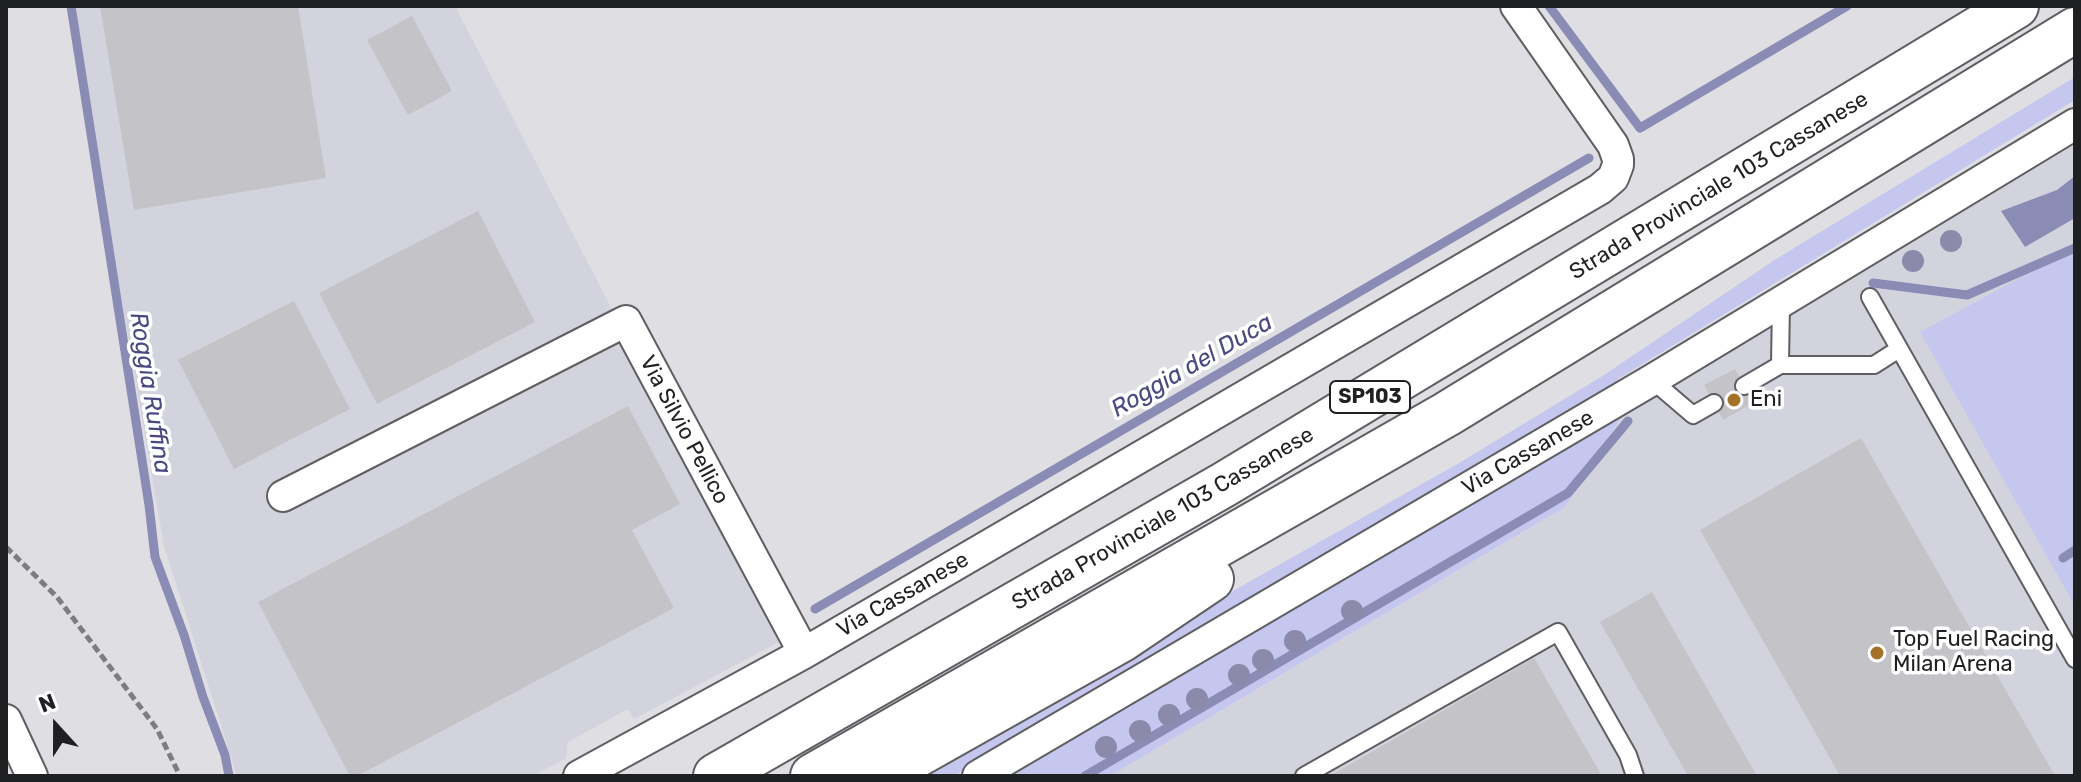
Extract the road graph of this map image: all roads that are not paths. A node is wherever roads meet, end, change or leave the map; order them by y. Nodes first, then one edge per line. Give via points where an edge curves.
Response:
1 (1516, 6) edge
2 (1967, 6) edge
3 (2016, 6) edge
4 (2075, 32) edge
5 (2075, 124) edge
6 (1712, 190) junction
7 (1870, 297) dead end
8 (1781, 302) junction
9 (1899, 349) junction
10 (1780, 365) junction
11 (1652, 380) junction
12 (1744, 386) dead end
13 (1714, 403) dead end
14 (1447, 414) junction
15 (283, 496) dead end
16 (804, 653) junction
17 (2075, 659) edge
18 (6, 720) edge
19 (720, 773) edge
20 (32, 776) edge
21 (579, 776) edge
22 (813, 776) edge
23 (879, 776) edge
24 (978, 776) edge
25 (1304, 776) edge
26 (1635, 776) edge

1 - 16 street, Via Cassanese via 1613,145 1618,165 1613,178
2 - 6 highway, SP103
3 - 6 highway, Strada Provinciale 103 Cassanese / SP103
4 - 14 highway, SP103
5 - 8 street, Via Cassanese
6 - 19 highway, Strada Provinciale 103 Cassanese / SP103 via 1225,484
7 - 9 lane
8 - 10 lane
8 - 11 street, Via Cassanese
9 - 10 lane via 1874,365
9 - 17 lane
10 - 12 lane
11 - 13 lane via 1693,415
11 - 24 street, Via Cassanese
14 - 22 highway, SP103
14 - 23 highway, SP103 via 1122,639
15 - 16 street, Via Silvio Pellico via 626,321
16 - 21 street
18 - 20 street
25 - 26 lane via 1558,632

